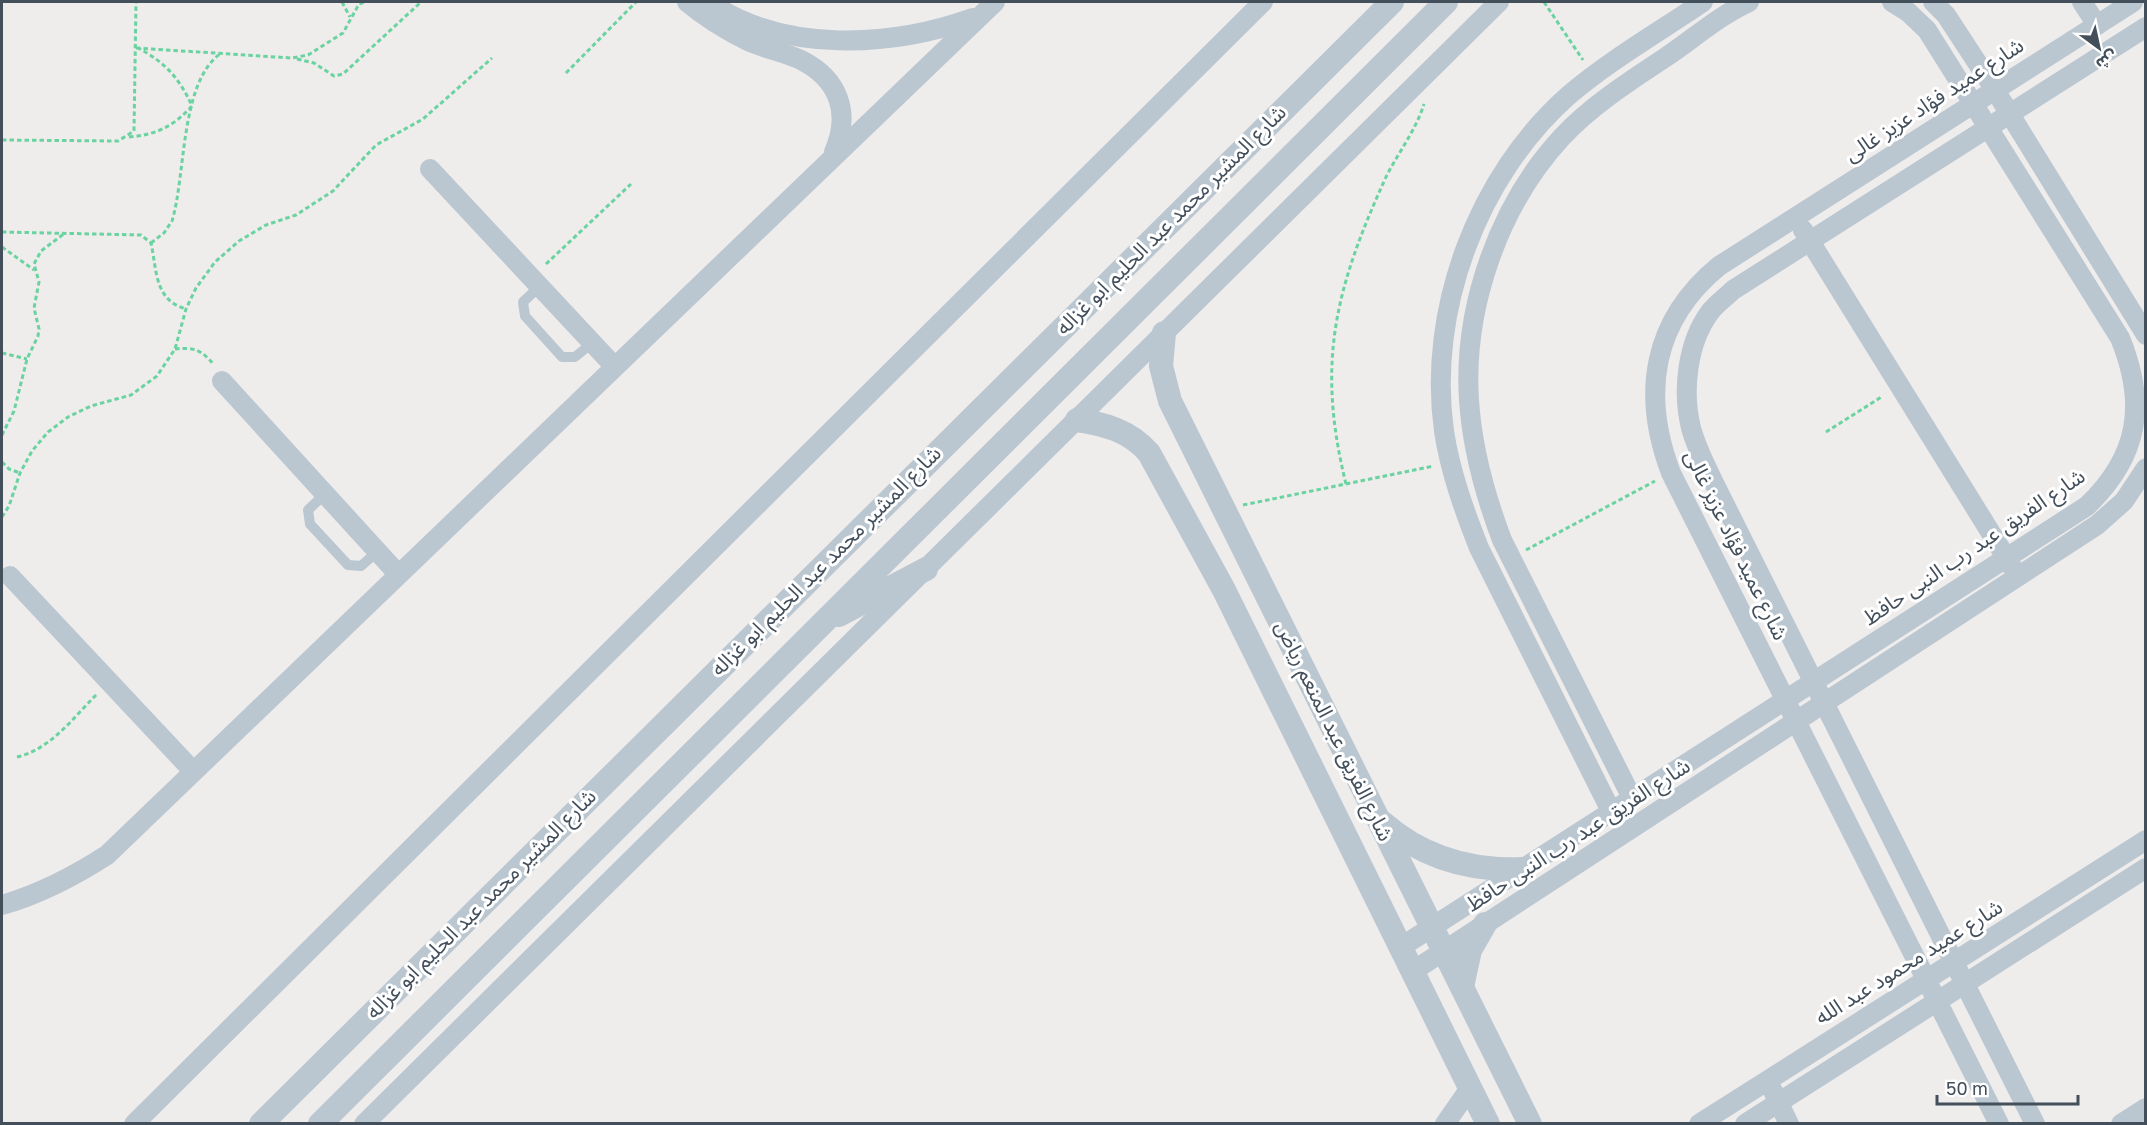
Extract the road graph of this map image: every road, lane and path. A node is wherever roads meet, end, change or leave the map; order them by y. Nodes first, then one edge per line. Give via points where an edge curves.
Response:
1 (136, 2) edge
2 (342, 2) edge
3 (366, 2) edge
4 (421, 2) edge
5 (636, 2) edge
6 (687, 2) edge
7 (709, 2) edge
8 (1263, 2) edge
9 (1392, 2) edge
10 (1446, 2) edge
11 (1499, 2) edge
12 (1544, 2) edge
13 (1703, 2) edge
14 (1749, 2) edge
15 (1892, 2) edge
16 (1933, 2) edge
17 (2082, 2) edge
18 (2133, 2) edge
19 (988, 8) edge
20 (350, 17) junction
21 (2097, 25) junction
22 (2145, 27) edge
23 (136, 48) junction
24 (220, 53) junction
25 (292, 58) junction
26 (492, 58) dead end
27 (1431, 69) junction
28 (566, 73) dead end
29 (1594, 76) junction
30 (1995, 90) junction
31 (1974, 104) junction
32 (192, 106) junction
33 (2009, 114) junction
34 (1988, 127) junction
35 (127, 137) junction
36 (2, 140) edge
37 (833, 155) junction
38 (430, 169) dead end
39 (631, 184) dead end
40 (1795, 218) junction
41 (2, 232) edge
42 (65, 233) junction
43 (1810, 241) junction
44 (151, 243) junction
45 (2, 247) edge
46 (34, 270) junction
47 (535, 282) junction
48 (186, 309) junction
49 (1164, 333) junction
50 (2145, 335) edge
51 (592, 343) junction
52 (175, 348) junction
53 (2, 353) edge
54 (27, 359) junction
55 (614, 366) junction
56 (222, 381) joint
57 (1899, 385) junction
58 (1077, 420) junction
59 (1826, 432) dead end
60 (2, 435) edge
61 (2, 462) edge
62 (1450, 463) junction
63 (2145, 468) edge
64 (20, 472) junction
65 (1671, 473) junction
66 (1346, 484) junction
67 (325, 494) junction
68 (1223, 509) junction
69 (2, 517) edge
70 (377, 552) junction
71 (2007, 557) junction
72 (1511, 558) junction
73 (926, 569) junction
74 (1255, 572) junction
75 (398, 574) junction
76 (10, 576) dead end
77 (2018, 576) junction
78 (1224, 590) junction
79 (816, 627) junction
80 (1814, 681) junction
81 (109, 682) junction
82 (1786, 699) junction
83 (684, 702) junction
84 (1824, 703) junction
85 (1797, 721) junction
86 (713, 730) junction
87 (17, 757) dead end
88 (193, 771) junction
89 (1632, 798) junction
90 (1611, 811) junction
91 (1378, 819) junction
92 (2145, 840) edge
93 (2145, 868) edge
94 (1522, 869) junction
95 (2, 906) edge
96 (1485, 924) junction
97 (1432, 927) junction
98 (1401, 947) junction
99 (1444, 951) junction
100 (1954, 962) junction
101 (1413, 971) junction
102 (1927, 979) junction
103 (1965, 982) junction
104 (1462, 987) junction
105 (1937, 1000) junction
106 (1767, 1080) junction
107 (1470, 1088) junction
108 (1745, 1094) junction
109 (1778, 1102) junction
110 (2145, 1108) edge
111 (1531, 1119) edge
112 (1753, 1121) edge
113 (366, 1123) edge
114 (134, 1124) edge
115 (261, 1124) edge
116 (320, 1124) edge
117 (1444, 1124) edge
118 (1488, 1124) edge
119 (1699, 1124) edge
120 (1790, 1124) edge
121 (1999, 1124) edge
122 (2035, 1124) edge
123 (2121, 1124) edge

1 - 23 path
2 - 20 path
3 - 20 path via 358,4
4 - 25 path via 343,74 334,76 314,63
5 - 28 path
6 - 37 street via 726,30 820,71 835,89 842,111 842,134
7 - 19 street via 737,18 771,29 842,40 913,35
8 - 114 street
9 - 83 street, شارع المشير محمد عبد الحليم ابو غزاله
10 - 79 street, شارع المشير محمد عبد الحليم ابو غزاله
11 - 27 street
12 - 29 path
13 - 29 street, شارع الفريق عبد رب النبى حافظ
14 - 72 street, شارع الفريق عبد رب النبى حافظ via 1586,114 1543,160 1504,225 1476,309 1469,398 1480,471
15 - 31 street, شارع الفريق عبد رب النبى حافظ via 1928,30
16 - 30 street via 1946,15
17 - 21 street
18 - 21 street, شارع عميد فؤاد عزيز غالى
19 - 37 street
20 - 25 path via 336,39 308,55
21 - 30 street, شارع عميد فؤاد عزيز غالى
22 - 33 street, شارع عميد فؤاد عزيز غالى
23 - 24 path
23 - 32 path via 154,56 176,75
23 - 35 path via 136,122
24 - 25 path
24 - 32 path via 204,71
26 - 48 path via 423,119 376,145 315,204 239,241 215,262
27 - 49 street
27 - 66 path via 1422,108 1365,227 1335,320 1331,402
29 - 62 street, شارع الفريق عبد رب النبى حافظ via 1545,119 1523,145 1481,214 1463,258 1443,350 1441,397
30 - 31 street, شارع عميد فؤاد عزيز غالى
30 - 33 street
31 - 34 street, شارع الفريق عبد رب النبى حافظ
31 - 40 street, شارع عميد فؤاد عزيز غالى
32 - 35 path via 164,130
32 - 44 path via 172,221
33 - 34 street, شارع عميد فؤاد عزيز غالى
33 - 50 street
34 - 43 street, شارع عميد فؤاد عزيز غالى
34 - 71 street, شارع الفريق عبد رب النبى حافظ via 2120,338 2136,383 2134,432 2124,460 2108,485 2087,506
35 - 36 path via 118,141
37 - 55 street
38 - 47 street
39 - 47 path
40 - 43 street
40 - 65 street, شارع عميد فؤاد عزيز غالى via 1719,266 1695,286 1668,330 1655,381 1655,407 1658,433
41 - 42 path
42 - 44 path via 141,235
42 - 46 path via 41,251
43 - 57 street
43 - 80 street, شارع عميد فؤاد عزيز غالى via 1733,290 1710,312 1696,339 1687,398 1691,428 1702,456
44 - 48 path via 158,286 174,306
45 - 46 path
46 - 54 path via 39,282 34,308 39,329
47 - 51 street
47 - 51 lane via 523,302 525,316 562,357 575,357
48 - 52 path
49 - 58 street
49 - 68 street, شارع الفريق عبد المنعم رياض via 1161,366 1166,390
51 - 55 street
52 - 56 path via 190,347 204,353
52 - 64 path via 158,376 145,387 91,406 48,432
53 - 54 path
54 - 60 path via 14,411
55 - 75 street
56 - 67 street
57 - 59 path
57 - 71 street
58 - 73 street
58 - 78 street, شارع الفريق عبد المنعم رياض via 1137,439 1149,453
61 - 64 path
62 - 66 path
62 - 90 street, شارع الفريق عبد رب النبى حافظ via 1479,548
63 - 77 street, شارع الفريق عبد رب النبى حافظ via 2124,501 2097,525
64 - 69 path
65 - 72 path
65 - 82 street, شارع عميد فؤاد عزيز غالى
66 - 68 path
67 - 70 street
67 - 70 lane via 308,510 310,524 348,565 361,566
68 - 74 street, شارع الفريق عبد المنعم رياض
70 - 75 street
71 - 77 street
71 - 80 street, شارع الفريق عبد رب النبى حافظ
72 - 89 street, شارع الفريق عبد رب النبى حافظ
73 - 79 street
73 - 113 street
74 - 78 street
74 - 91 street, شارع الفريق عبد المنعم رياض
75 - 88 street
76 - 81 street
77 - 84 street, شارع الفريق عبد رب النبى حافظ
78 - 98 street, شارع الفريق عبد المنعم رياض
79 - 86 street, شارع المشير محمد عبد الحليم ابو غزاله
80 - 82 street, شارع الفريق عبد رب النبى حافظ
80 - 84 street, شارع عميد فؤاد عزيز غالى
81 - 87 path via 46,745
81 - 88 street
82 - 85 street, شارع عميد فؤاد عزيز غالى
82 - 89 street, شارع الفريق عبد رب النبى حافظ
83 - 86 street
83 - 115 street, شارع المشير محمد عبد الحليم ابو غزاله
84 - 85 street, شارع الفريق عبد رب النبى حافظ
84 - 100 street, شارع عميد فؤاد عزيز غالى
85 - 96 street, شارع الفريق عبد رب النبى حافظ
85 - 102 street, شارع عميد فؤاد عزيز غالى
86 - 116 street, شارع المشير محمد عبد الحليم ابو غزاله
88 - 95 street via 107,855 71,878
89 - 90 street, شارع الفريق عبد رب النبى حافظ
90 - 94 street, شارع الفريق عبد رب النبى حافظ
91 - 94 street via 1409,843 1445,860 1483,868
91 - 97 street, شارع الفريق عبد المنعم رياض
92 - 100 street, شارع عميد محمود عبد الله
93 - 103 street
94 - 97 street, شارع الفريق عبد رب النبى حافظ
96 - 99 street, شارع الفريق عبد رب النبى حافظ
96 - 104 street via 1470,950
97 - 98 street, شارع الفريق عبد رب النبى حافظ
97 - 99 street, شارع الفريق عبد المنعم رياض
98 - 101 street, شارع الفريق عبد المنعم رياض
99 - 101 street, شارع الفريق عبد رب النبى حافظ
99 - 104 street, شارع الفريق عبد المنعم رياض
100 - 102 street, شارع عميد محمود عبد الله
100 - 103 street, شارع عميد فؤاد عزيز غالى
101 - 107 street, شارع الفريق عبد المنعم رياض
102 - 105 street, شارع عميد فؤاد عزيز غالى
102 - 106 street, شارع عميد محمود عبد الله
103 - 105 street
103 - 122 street, شارع عميد فؤاد عزيز غالى
104 - 111 street, شارع الفريق عبد المنعم رياض
105 - 109 street
105 - 121 street, شارع عميد فؤاد عزيز غالى
106 - 108 street, شارع عميد محمود عبد الله
106 - 109 street
107 - 117 street
107 - 118 street, شارع الفريق عبد المنعم رياض
108 - 112 street
108 - 119 street, شارع عميد محمود عبد الله
109 - 112 street
109 - 120 street
110 - 123 street

